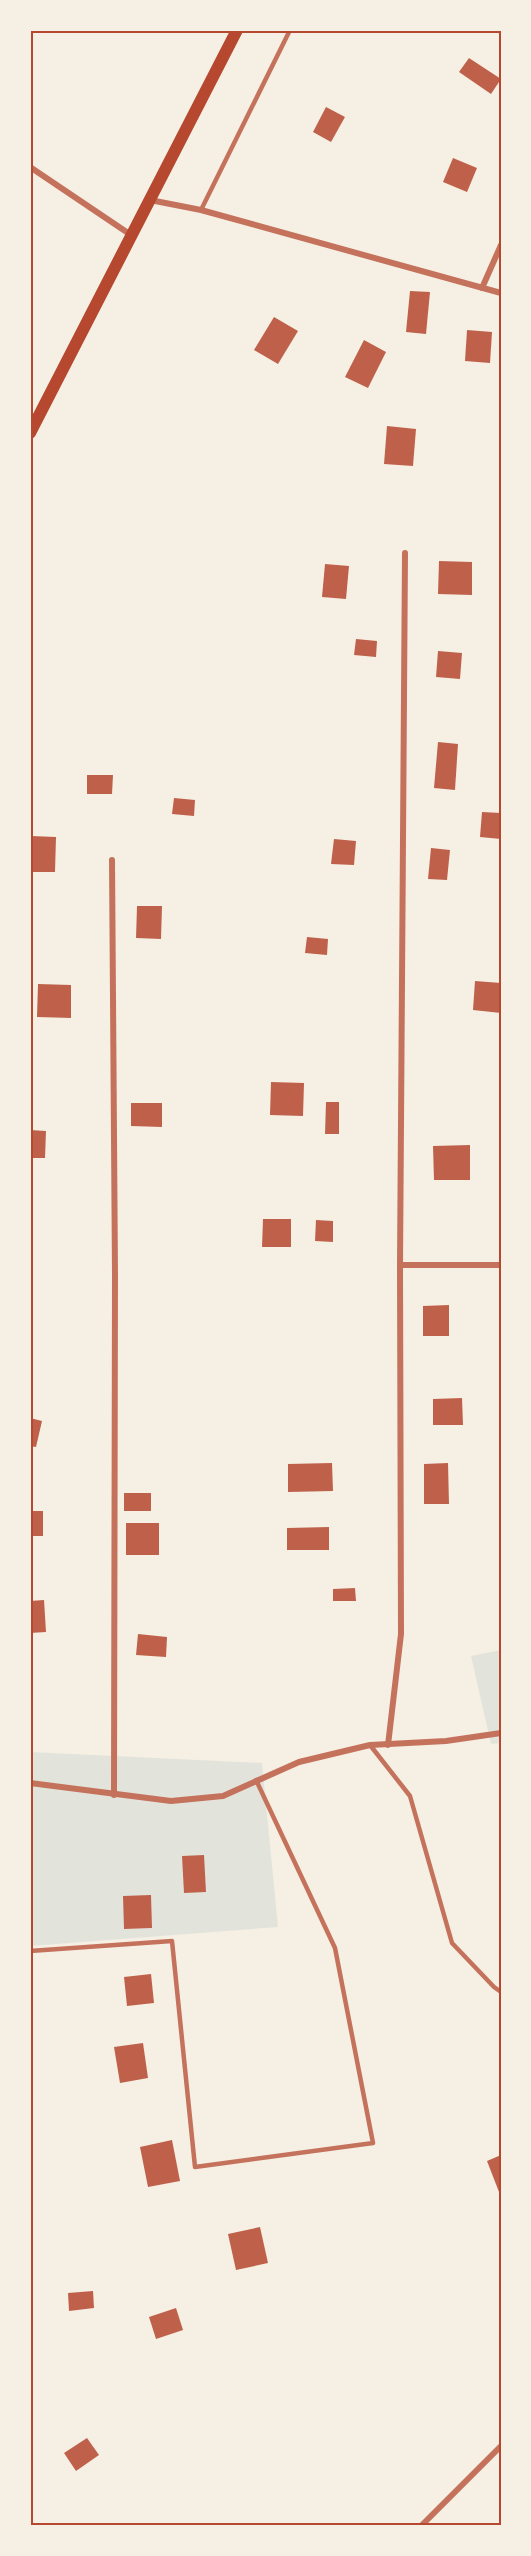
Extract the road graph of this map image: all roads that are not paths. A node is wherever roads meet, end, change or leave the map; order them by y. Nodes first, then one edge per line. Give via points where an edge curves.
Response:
1 (237, 30) edge
2 (290, 30) edge
3 (30, 167) edge
4 (149, 200) junction
5 (201, 210) junction
6 (131, 235) junction
7 (501, 245) edge
8 (482, 288) junction
9 (501, 293) edge
10 (30, 433) edge
11 (405, 553) dead end
12 (112, 860) dead end
13 (400, 1265) junction
14 (501, 1265) edge
15 (501, 1733) edge
16 (370, 1745) junction
17 (388, 1745) junction
18 (256, 1780) junction
19 (30, 1783) edge
20 (114, 1795) junction
21 (30, 1951) edge
22 (501, 1992) edge
23 (501, 2446) edge
24 (421, 2526) edge

1 - 4 main road
2 - 5 lane
3 - 6 street
4 - 5 street
4 - 6 main road
5 - 8 street
6 - 10 main road
7 - 8 street
8 - 9 street
11 - 13 street
12 - 20 street
13 - 14 street
13 - 17 street via 401,1634
15 - 17 street
16 - 17 street
16 - 18 street via 299,1762
16 - 22 lane via 410,1796 452,1943
18 - 20 street via 223,1796 171,1801
18 - 21 lane via 335,1947 373,2143 195,2168 172,1941
19 - 20 street
23 - 24 street

